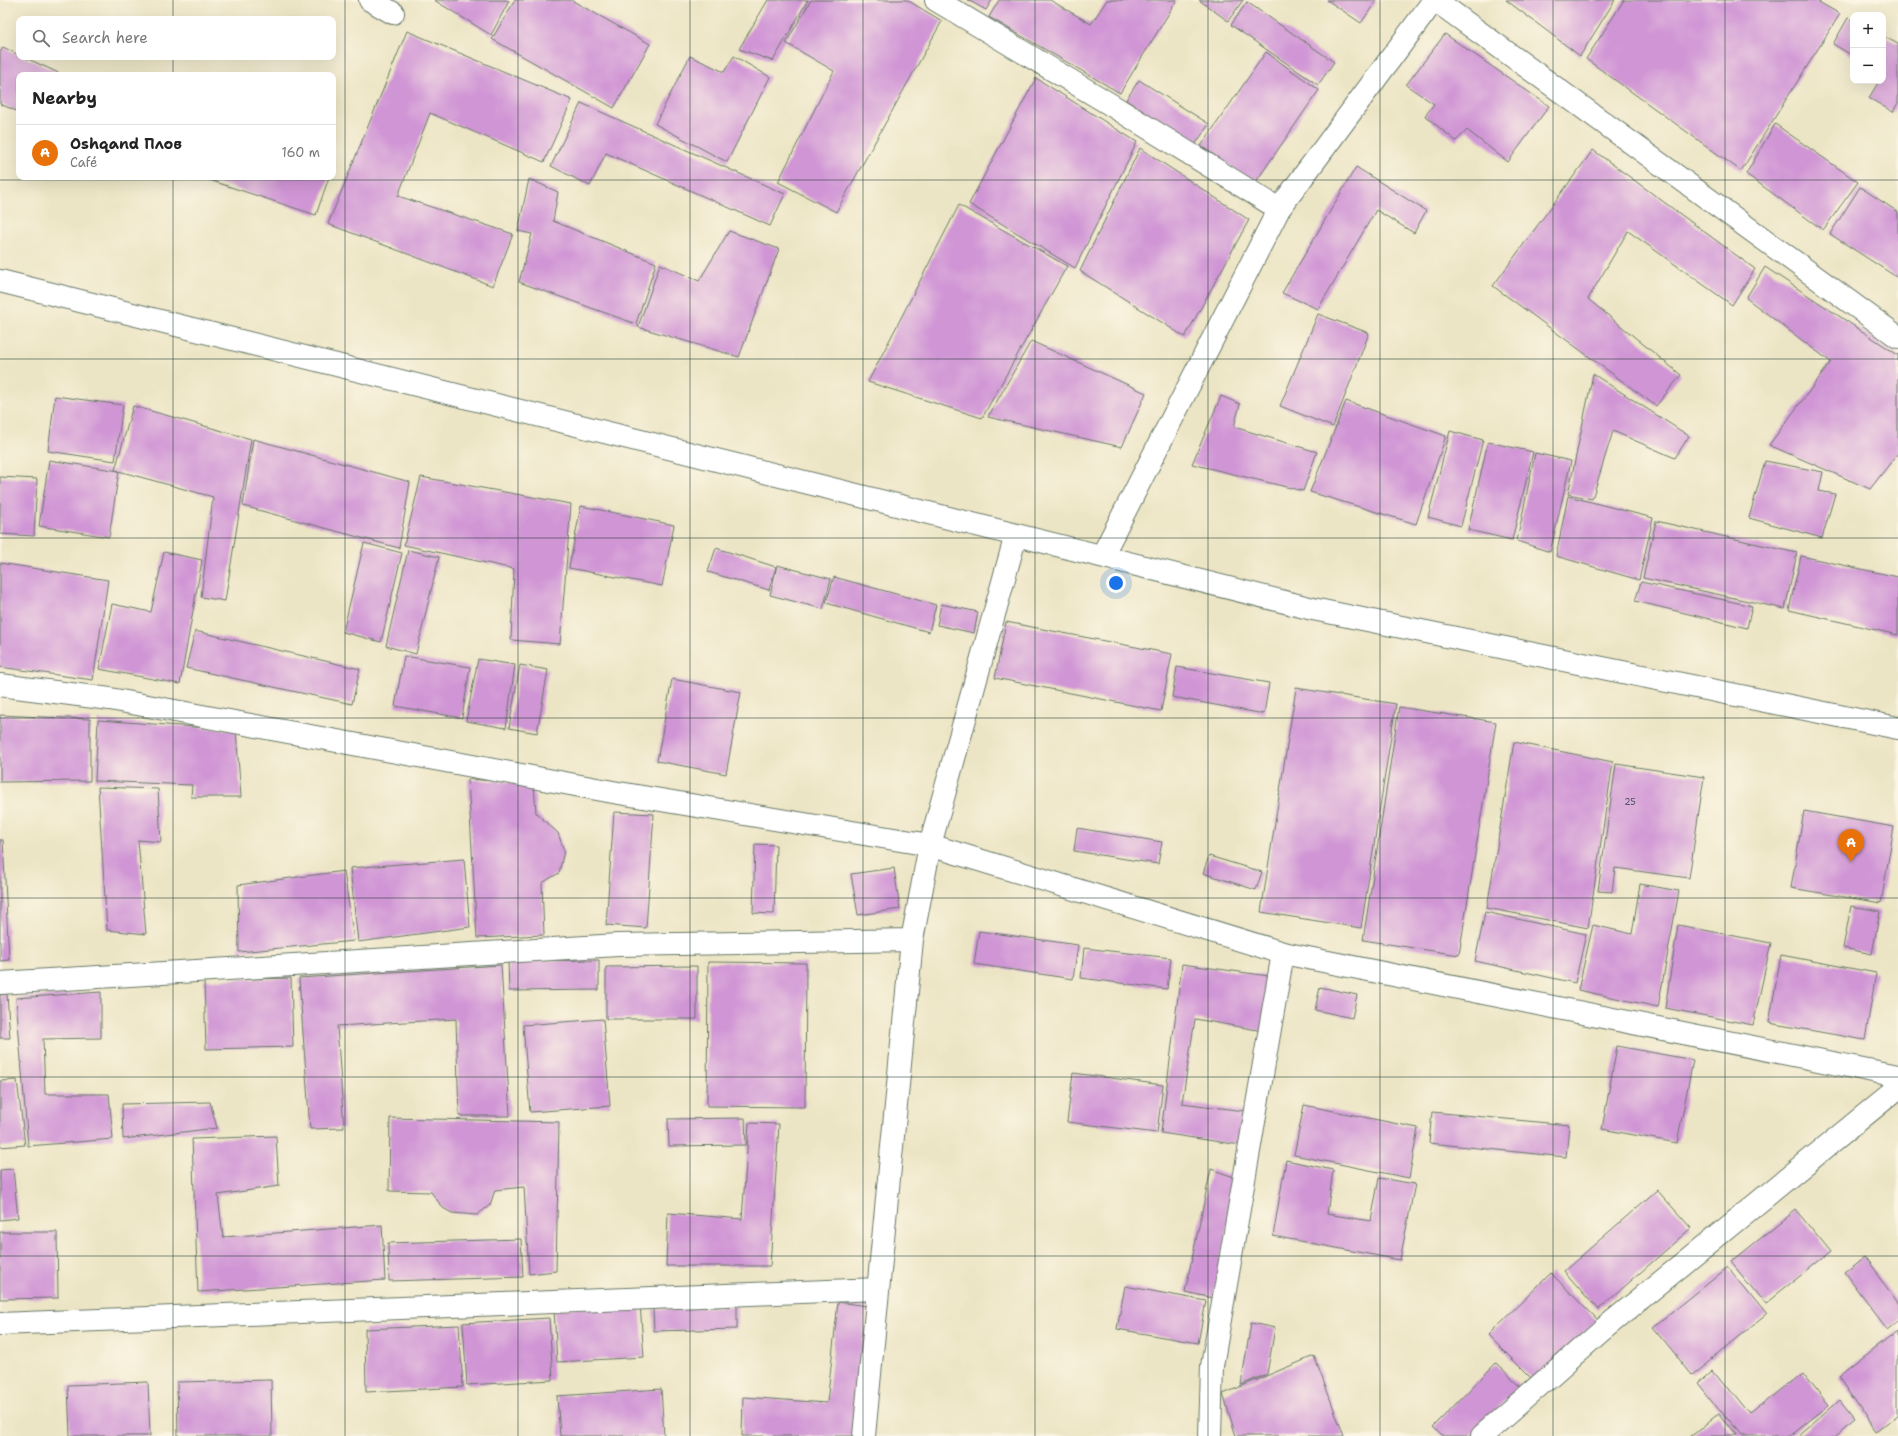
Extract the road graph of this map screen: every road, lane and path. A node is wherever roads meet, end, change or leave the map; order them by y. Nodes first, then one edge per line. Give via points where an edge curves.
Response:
1 (370, 0) edge
2 (936, 0) edge
3 (1435, 0) edge
4 (393, 13) dead end
5 (1279, 209) junction
6 (0, 281) edge
7 (1898, 336) edge
8 (1016, 535) junction
9 (1102, 556) junction
10 (0, 685) edge
11 (1898, 728) edge
12 (930, 845) junction
13 (912, 940) junction
14 (1283, 953) junction
15 (0, 983) edge
16 (1898, 1076) edge
17 (1898, 1088) edge
18 (878, 1289) junction
19 (0, 1324) edge
20 (864, 1436) edge
21 (1210, 1436) edge
22 (1482, 1436) edge

1 - 4 street
2 - 5 street
3 - 5 street
3 - 7 street
5 - 9 street
6 - 8 street
8 - 9 street
8 - 12 street
9 - 11 street via 1313,609
10 - 12 street via 110,699 613,792
12 - 13 street
12 - 14 street
13 - 15 street via 618,945
13 - 18 street
14 - 16 street
14 - 21 street via 1212,1366
17 - 22 street via 1601,1331
18 - 19 street
18 - 20 street

